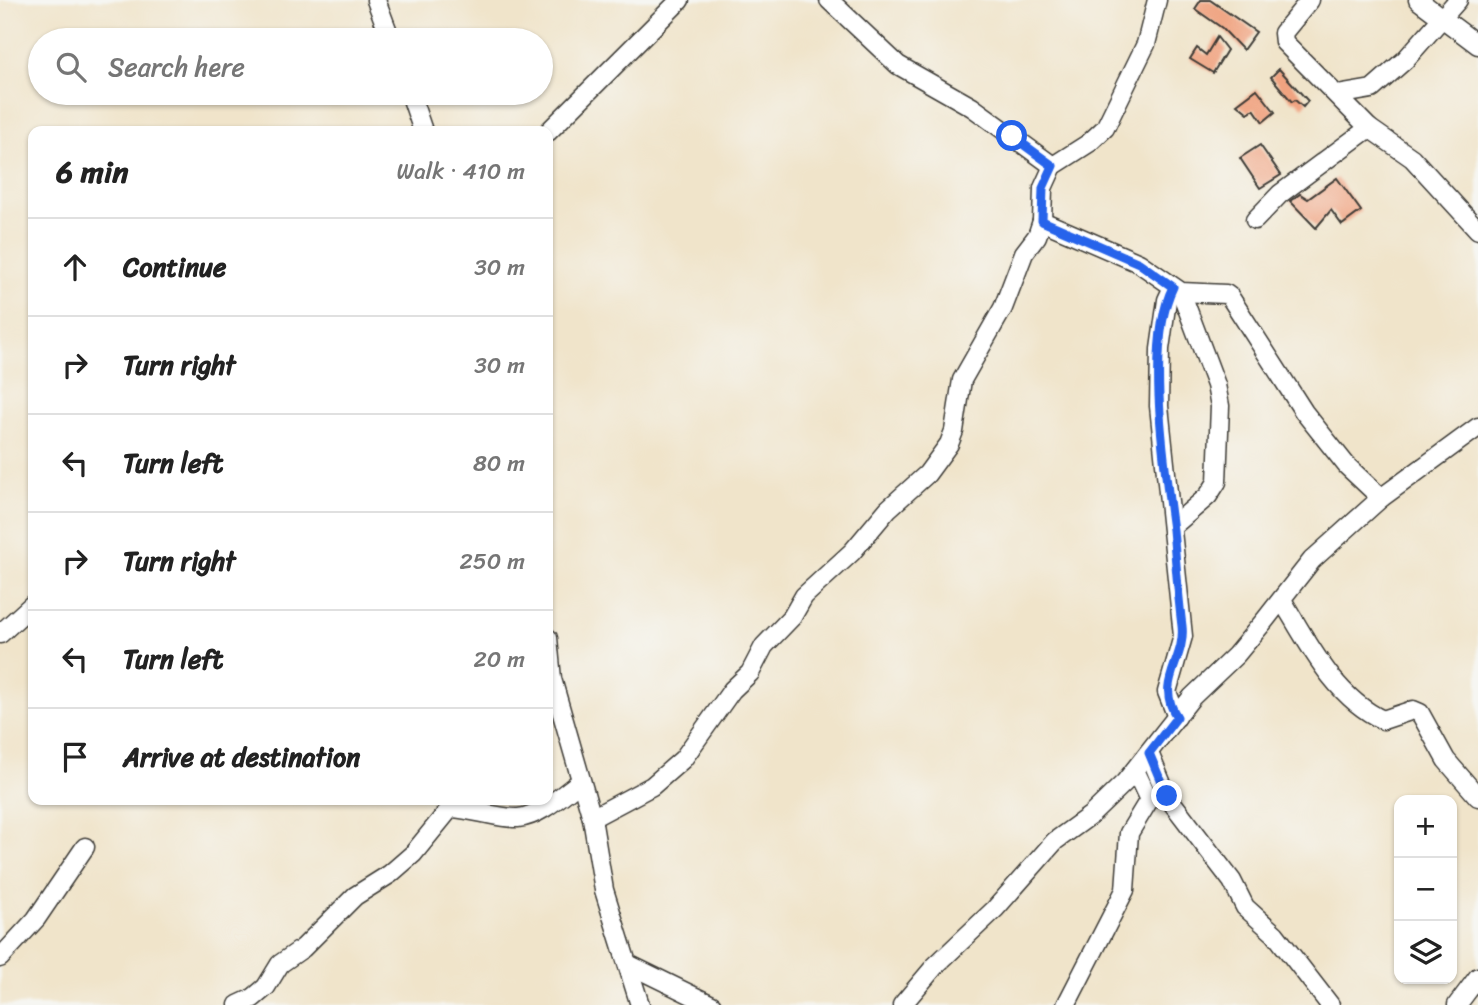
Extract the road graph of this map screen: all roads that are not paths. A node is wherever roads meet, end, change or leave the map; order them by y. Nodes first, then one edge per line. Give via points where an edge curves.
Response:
1 (376, 0) edge
2 (680, 0) edge
3 (829, 0) edge
4 (1157, 0) edge
5 (1310, 0) edge
6 (1418, 0) edge
7 (1458, 0) edge
8 (1443, 17) junction
9 (386, 28) edge
10 (1478, 45) edge
11 (1337, 95) junction
12 (414, 105) edge
13 (420, 126) edge
14 (553, 127) edge
15 (1369, 128) junction
16 (1053, 166) junction
17 (1255, 220) dead end
18 (1042, 221) junction
19 (1478, 230) edge
20 (1177, 290) junction
21 (1478, 427) edge
22 (1381, 498) junction
23 (1172, 527) junction
24 (1282, 600) junction
25 (28, 609) edge
26 (0, 634) edge
27 (553, 691) edge
28 (1177, 717) junction
29 (1149, 753) junction
30 (1135, 770) junction
31 (581, 781) junction
32 (1167, 796) junction
33 (1478, 797) edge
34 (553, 799) edge
35 (1149, 800) junction
36 (454, 805) edge
37 (459, 805) edge
38 (544, 805) edge
39 (592, 818) junction
40 (85, 847) dead end
41 (0, 958) edge
42 (628, 964) junction
43 (1478, 977) edge
44 (238, 1005) edge
45 (640, 1005) edge
46 (712, 1005) edge
47 (902, 1005) edge
48 (1066, 1005) edge
49 (1330, 1005) edge
50 (1457, 1005) edge

1 - 9 street
2 - 14 street
3 - 16 street via 898,65 972,107
4 - 16 street via 1146,44 1105,128
5 - 11 street via 1283,33 1283,42
6 - 8 street
7 - 8 street
8 - 10 street
8 - 11 street via 1372,89
11 - 15 street
12 - 13 street
15 - 17 street via 1280,194
15 - 19 street via 1412,158
16 - 18 street via 1043,188
18 - 20 street via 1139,263
18 - 39 street via 1016,270 1003,308 962,380 953,438 927,474 804,596 683,759 652,786
20 - 22 street via 1226,293 1234,300 1304,412 1347,466
20 - 23 street via 1167,300 1160,349 1159,406
20 - 23 street via 1216,385 1220,406 1217,482 1208,496
21 - 22 street
22 - 24 street via 1312,560
23 - 28 street via 1183,636 1167,692
24 - 28 street
24 - 33 street via 1309,645 1351,699 1383,720 1413,710 1420,713 1447,760
25 - 26 street
27 - 31 street
28 - 29 street
29 - 30 street
29 - 32 street
30 - 35 street
30 - 47 street via 1091,815 1055,841
31 - 34 street
31 - 39 street
32 - 35 street
32 - 49 street via 1232,881 1245,906 1275,934
35 - 48 street via 1129,833 1125,890
36 - 44 street via 413,854 355,896 320,933 280,964 266,987
37 - 38 street via 516,818
39 - 42 street via 604,890
40 - 41 street via 36,919
42 - 45 street
42 - 46 street
43 - 50 street

